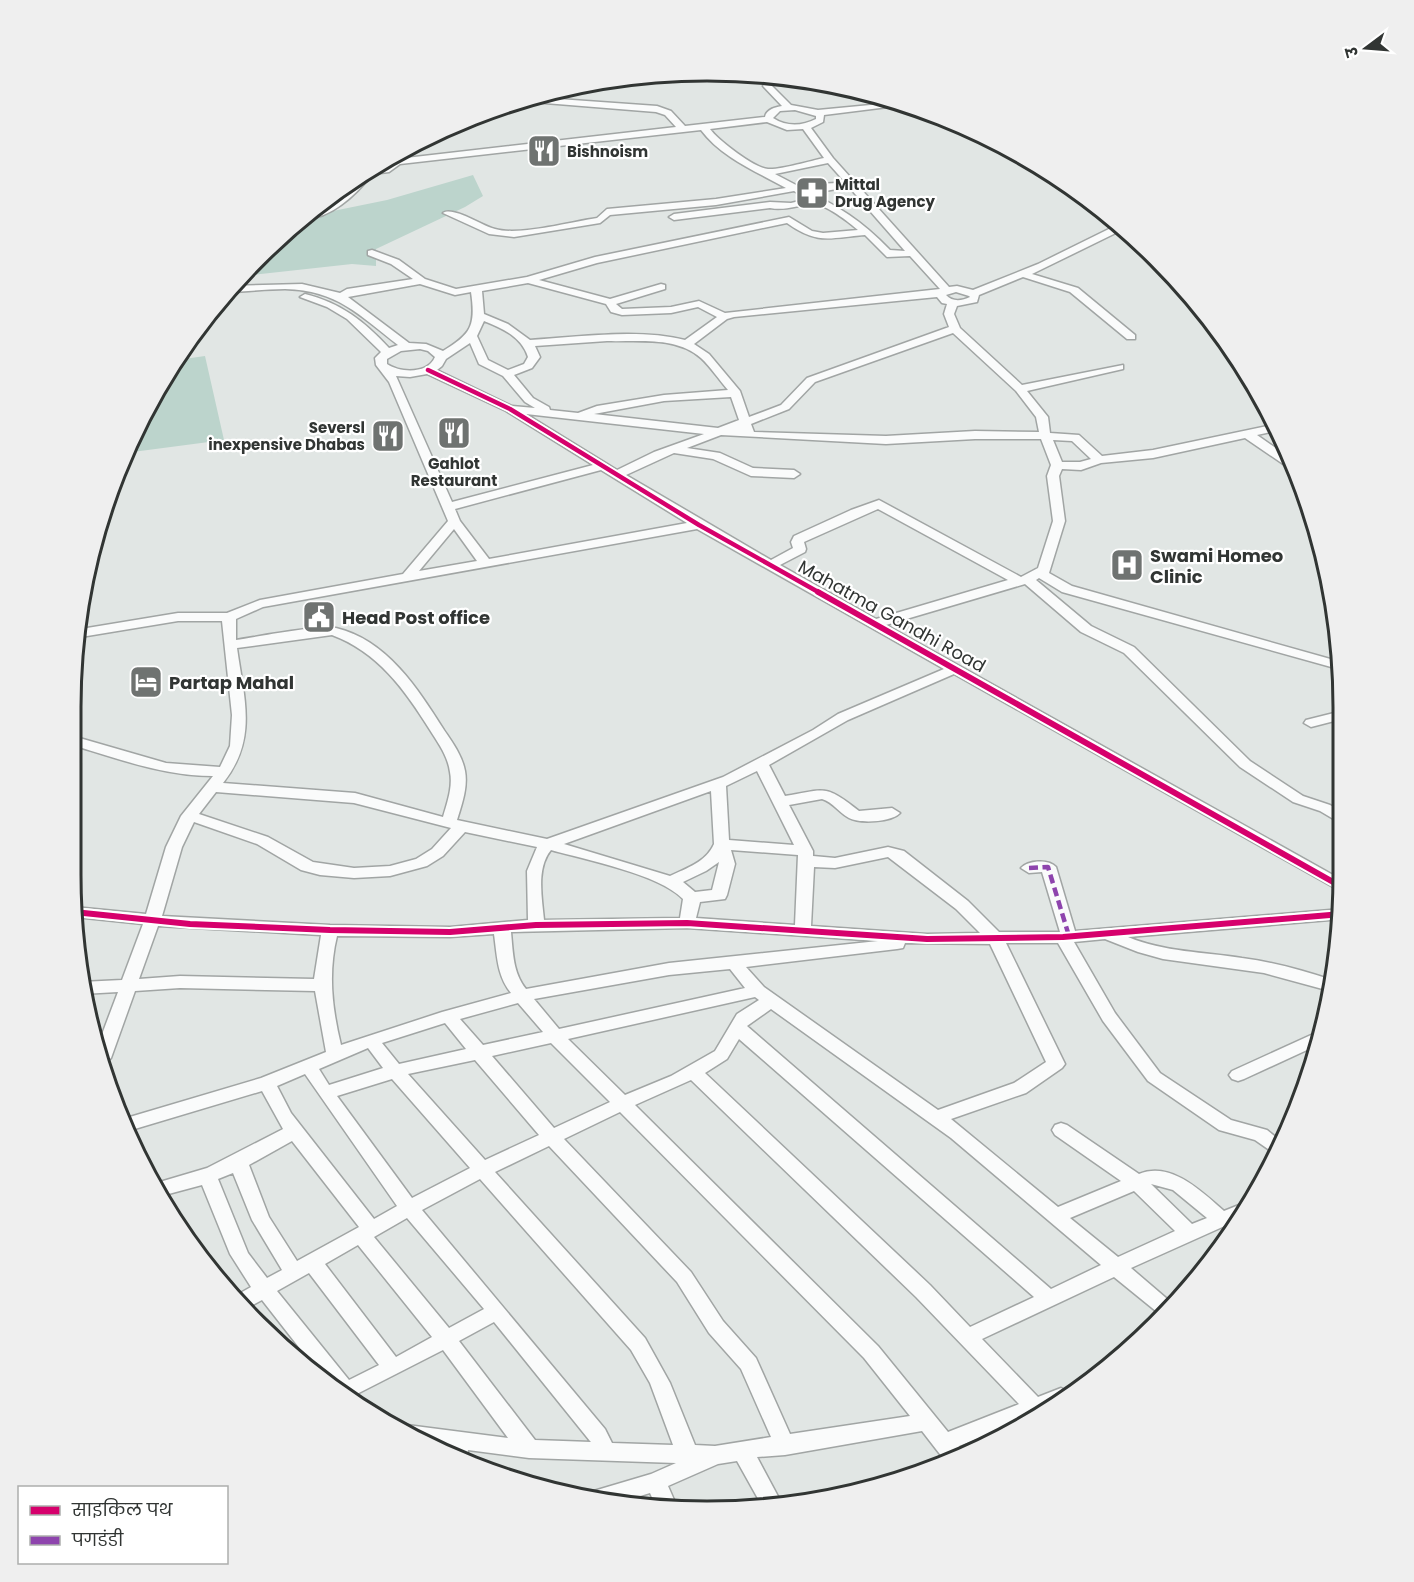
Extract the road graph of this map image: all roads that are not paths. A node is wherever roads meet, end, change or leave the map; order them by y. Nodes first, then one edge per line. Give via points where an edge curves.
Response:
1 (768, 84) edge
2 (549, 101) edge
3 (883, 106) edge
4 (789, 108) junction
5 (818, 113) junction
6 (769, 119) junction
7 (805, 126) junction
8 (704, 127) junction
9 (682, 128) junction
10 (406, 159) edge
11 (830, 160) junction
12 (768, 172) junction
13 (852, 184) junction
14 (796, 189) junction
15 (351, 193) edge
16 (816, 200) junction
17 (325, 211) edge
18 (448, 213) dead end
19 (674, 217) dead end
20 (867, 232) junction
21 (1115, 232) edge
22 (372, 253) dead end
23 (914, 253) junction
24 (1023, 274) junction
25 (528, 280) junction
26 (421, 281) junction
27 (661, 287) dead end
28 (476, 289) junction
29 (240, 290) edge
30 (943, 292) junction
31 (236, 294) edge
32 (973, 294) junction
33 (342, 297) junction
34 (610, 303) junction
35 (953, 303) junction
36 (481, 316) junction
37 (724, 316) junction
38 (955, 329) junction
39 (472, 336) junction
40 (1131, 338) dead end
41 (528, 343) junction
42 (687, 344) junction
43 (406, 346) junction
44 (387, 352) junction
45 (441, 357) junction
46 (1119, 367) dead end
47 (384, 368) junction
48 (428, 370) junction
49 (507, 374) junction
50 (1020, 389) junction
51 (736, 393) junction
52 (510, 409) junction
53 (551, 412) junction
54 (579, 416) junction
55 (743, 422) junction
56 (1268, 429) edge
57 (720, 431) junction
58 (1247, 434) junction
59 (749, 435) junction
60 (1045, 436) junction
61 (673, 450) junction
62 (1280, 456) edge
63 (1099, 460) junction
64 (1057, 465) junction
65 (604, 466) junction
66 (618, 474) junction
67 (794, 474) dead end
68 (448, 507) junction
69 (454, 521) junction
70 (699, 525) junction
71 (485, 563) junction
72 (771, 565) junction
73 (407, 578) junction
74 (1029, 578) junction
75 (229, 617) junction
76 (875, 624) junction
77 (115, 627) junction
78 (85, 632) edge
79 (84, 642) edge
80 (230, 645) junction
81 (1332, 663) edge
82 (955, 669) junction
83 (1333, 717) edge
84 (1311, 723) dead end
85 (81, 743) edge
86 (761, 764) junction
87 (225, 771) junction
88 (718, 784) junction
89 (213, 787) junction
90 (780, 802) junction
91 (892, 813) dead end
92 (1333, 813) edge
93 (189, 816) junction
94 (455, 824) junction
95 (548, 844) junction
96 (722, 844) junction
97 (806, 856) junction
98 (1029, 868) dead end
99 (670, 882) junction
100 (1333, 882) edge
101 (691, 897) junction
102 (82, 913) edge
103 (1332, 915) edge
104 (152, 921) junction
105 (687, 923) junction
106 (536, 925) junction
107 (502, 928) junction
108 (330, 930) junction
109 (803, 932) junction
110 (1106, 933) junction
111 (1066, 937) junction
112 (995, 938) junction
113 (927, 939) junction
114 (734, 961) junction
115 (130, 984) junction
116 (1323, 984) edge
117 (321, 985) junction
118 (91, 987) edge
119 (521, 996) junction
120 (764, 996) junction
121 (448, 1016) junction
122 (737, 1027) junction
123 (555, 1036) junction
124 (371, 1040) junction
125 (1311, 1041) edge
126 (106, 1049) edge
127 (478, 1053) junction
128 (335, 1056) junction
129 (309, 1067) junction
130 (395, 1071) junction
131 (693, 1072) junction
132 (1238, 1075) dead end
133 (267, 1083) junction
134 (325, 1092) junction
135 (623, 1103) junction
136 (937, 1117) junction
137 (133, 1123) edge
138 (1061, 1130) dead end
139 (294, 1131) junction
140 (552, 1138) junction
141 (1272, 1144) edge
142 (239, 1161) junction
143 (484, 1169) junction
144 (207, 1175) junction
145 (1137, 1182) junction
146 (165, 1188) edge
147 (408, 1208) junction
148 (1058, 1215) junction
149 (1232, 1215) edge
150 (1221, 1219) junction
151 (366, 1232) junction
152 (1189, 1233) junction
153 (312, 1262) junction
154 (1118, 1266) junction
155 (295, 1273) junction
156 (266, 1289) junction
157 (246, 1299) edge
158 (1049, 1299) junction
159 (1162, 1305) edge
160 (497, 1311) junction
161 (968, 1337) junction
162 (447, 1339) junction
163 (393, 1368) junction
164 (330, 1375) edge
165 (349, 1388) edge
166 (1035, 1407) joint
167 (927, 1422) junction
168 (785, 1446) junction
169 (458, 1449) edge
170 (529, 1449) junction
171 (743, 1451) junction
172 (950, 1451) edge
173 (606, 1452) junction
174 (687, 1454) junction
175 (715, 1455) junction
176 (655, 1482) junction
177 (614, 1494) edge
178 (768, 1498) edge
179 (664, 1500) edge

1 - 4 street
2 - 9 street via 657,110 668,113
3 - 5 street
4 - 5 street
4 - 6 street via 774,111
5 - 7 street via 820,120
6 - 7 street via 783,126
6 - 8 street
7 - 11 street
8 - 9 street
8 - 12 street via 737,156
9 - 10 street
11 - 12 street
11 - 13 street
12 - 14 street
13 - 14 street
13 - 23 street
14 - 16 street
14 - 18 street via 717,202 607,212 600,220 514,234 483,229
15 - 17 street
16 - 19 street
16 - 20 street
20 - 23 street via 891,255
20 - 25 street via 809,234 789,220 595,260
21 - 24 street
22 - 26 street via 395,262
23 - 30 street
24 - 32 street
24 - 40 street via 1074,290
25 - 28 street
25 - 34 street
26 - 28 street via 454,292
26 - 33 street via 347,292
27 - 34 street
28 - 36 street
29 - 33 street via 314,289
30 - 32 street via 957,289
30 - 35 street via 946,302
30 - 37 street
31 - 44 street via 281,294 320,300 352,316
32 - 35 street via 975,297 968,303
33 - 43 street
34 - 37 street via 615,309 632,313 699,304
35 - 38 street via 949,314
36 - 39 street
36 - 41 street via 506,325
37 - 42 street
38 - 50 street
38 - 55 street via 811,380 786,407
39 - 45 street
39 - 49 street via 483,362
41 - 42 street via 607,338
41 - 49 street via 532,362
42 - 51 street via 705,356
43 - 44 street
43 - 45 street via 432,349
44 - 47 street via 381,358
45 - 48 street
46 - 50 street
47 - 48 street via 407,374
47 - 68 street via 395,382
48 - 52 street, Mahatma Gandhi Road
49 - 53 street via 529,400
50 - 60 street via 1042,417
51 - 54 street via 664,398 597,409
51 - 55 street
52 - 53 street
52 - 65 street, Mahatma Gandhi Road
53 - 54 street
54 - 57 street
55 - 57 street
55 - 59 street
56 - 58 street
57 - 59 street
57 - 61 street
58 - 62 street
58 - 63 street via 1153,454
59 - 60 street via 886,440
60 - 63 street via 1075,438
60 - 64 street
61 - 66 street
61 - 67 street via 716,456 751,472
63 - 64 street via 1081,466
64 - 74 street via 1053,476 1059,521 1046,564
65 - 66 street, Mahatma Gandhi Road
65 - 68 street
66 - 70 street, Mahatma Gandhi Road
68 - 69 street
69 - 71 street
69 - 73 street
70 - 71 street
70 - 72 street, Mahatma Gandhi Road
71 - 73 street
72 - 74 street via 800,549 799,539 879,504
72 - 76 street, Mahatma Gandhi Road
73 - 75 street via 260,604
74 - 76 street
74 - 81 street
74 - 92 street via 1086,629 1129,650 1245,764 1298,799
75 - 77 street via 193,616
75 - 80 street
76 - 82 street, Mahatma Gandhi Road
77 - 78 street
77 - 79 street
80 - 87 street via 239,715 237,746
80 - 94 street via 333,631 345,634 382,659 415,693 444,739 458,771
82 - 86 street via 843,717
82 - 100 street, Mahatma Gandhi Road
83 - 84 street
85 - 87 street via 180,771
86 - 88 street
86 - 90 street
87 - 89 street
88 - 95 street
88 - 96 street
89 - 93 street
89 - 94 street via 355,798
90 - 91 street via 822,794 831,796 855,815
90 - 97 street
93 - 94 street via 266,843 307,866 351,872 390,871 422,863 433,856
93 - 104 street via 174,847
94 - 95 street
95 - 99 street
95 - 106 street via 539,854 536,867
96 - 97 street
96 - 99 street via 713,860
96 - 101 street via 727,864 719,895
97 - 109 street
97 - 112 street via 836,863 888,852 898,855 962,905
98 - 111 street via 1048,867
99 - 101 street
101 - 105 street
102 - 104 street
103 - 110 street
104 - 108 street
104 - 115 street
105 - 106 street
105 - 109 street
106 - 107 street
107 - 108 street via 450,932
107 - 119 street via 506,966
108 - 117 street via 323,952
109 - 113 street
110 - 111 street
110 - 116 street via 1144,950 1262,966
111 - 112 street
111 - 141 street via 1110,1017 1154,1077 1225,1125 1261,1135
112 - 113 street
112 - 136 street via 1056,1064 1020,1088
113 - 114 street via 849,951
114 - 119 street
114 - 120 street via 743,977
115 - 117 street
115 - 118 street
115 - 126 street
117 - 128 street
119 - 121 street
119 - 123 street
120 - 122 street
120 - 123 street
120 - 136 street
121 - 124 street
121 - 127 street
122 - 131 street via 721,1055
122 - 158 street
123 - 127 street
123 - 135 street
124 - 128 street
124 - 130 street
125 - 132 street
127 - 130 street
127 - 140 street
128 - 129 street
129 - 133 street
129 - 134 street
130 - 134 street
130 - 143 street
131 - 135 street
131 - 161 street
133 - 137 street
133 - 139 street
134 - 147 street
135 - 140 street
135 - 167 street via 871,1352
136 - 148 street
138 - 145 street
139 - 142 street
139 - 151 street
140 - 143 street
140 - 168 street via 698,1294 716,1328 749,1364
142 - 144 street
142 - 155 street via 255,1209
143 - 147 street
143 - 174 street via 638,1344 656,1370
144 - 146 street
144 - 156 street via 223,1208 235,1248
145 - 148 street
145 - 150 street via 1149,1177 1176,1182
145 - 152 street
147 - 151 street
147 - 160 street
148 - 154 street
149 - 150 street
150 - 152 street
151 - 153 street
151 - 162 street
152 - 154 street
153 - 155 street
153 - 163 street
154 - 158 street
154 - 159 street
155 - 156 street
156 - 157 street
156 - 164 street
158 - 161 street
160 - 162 street
160 - 173 street via 598,1435
161 - 166 street
162 - 163 street
162 - 170 street
163 - 165 street
166 - 172 street
167 - 168 street
167 - 172 street
168 - 171 street
169 - 170 street
170 - 173 street
171 - 175 street
171 - 178 street
173 - 174 street
174 - 175 street
175 - 176 street
176 - 177 street
176 - 179 street

